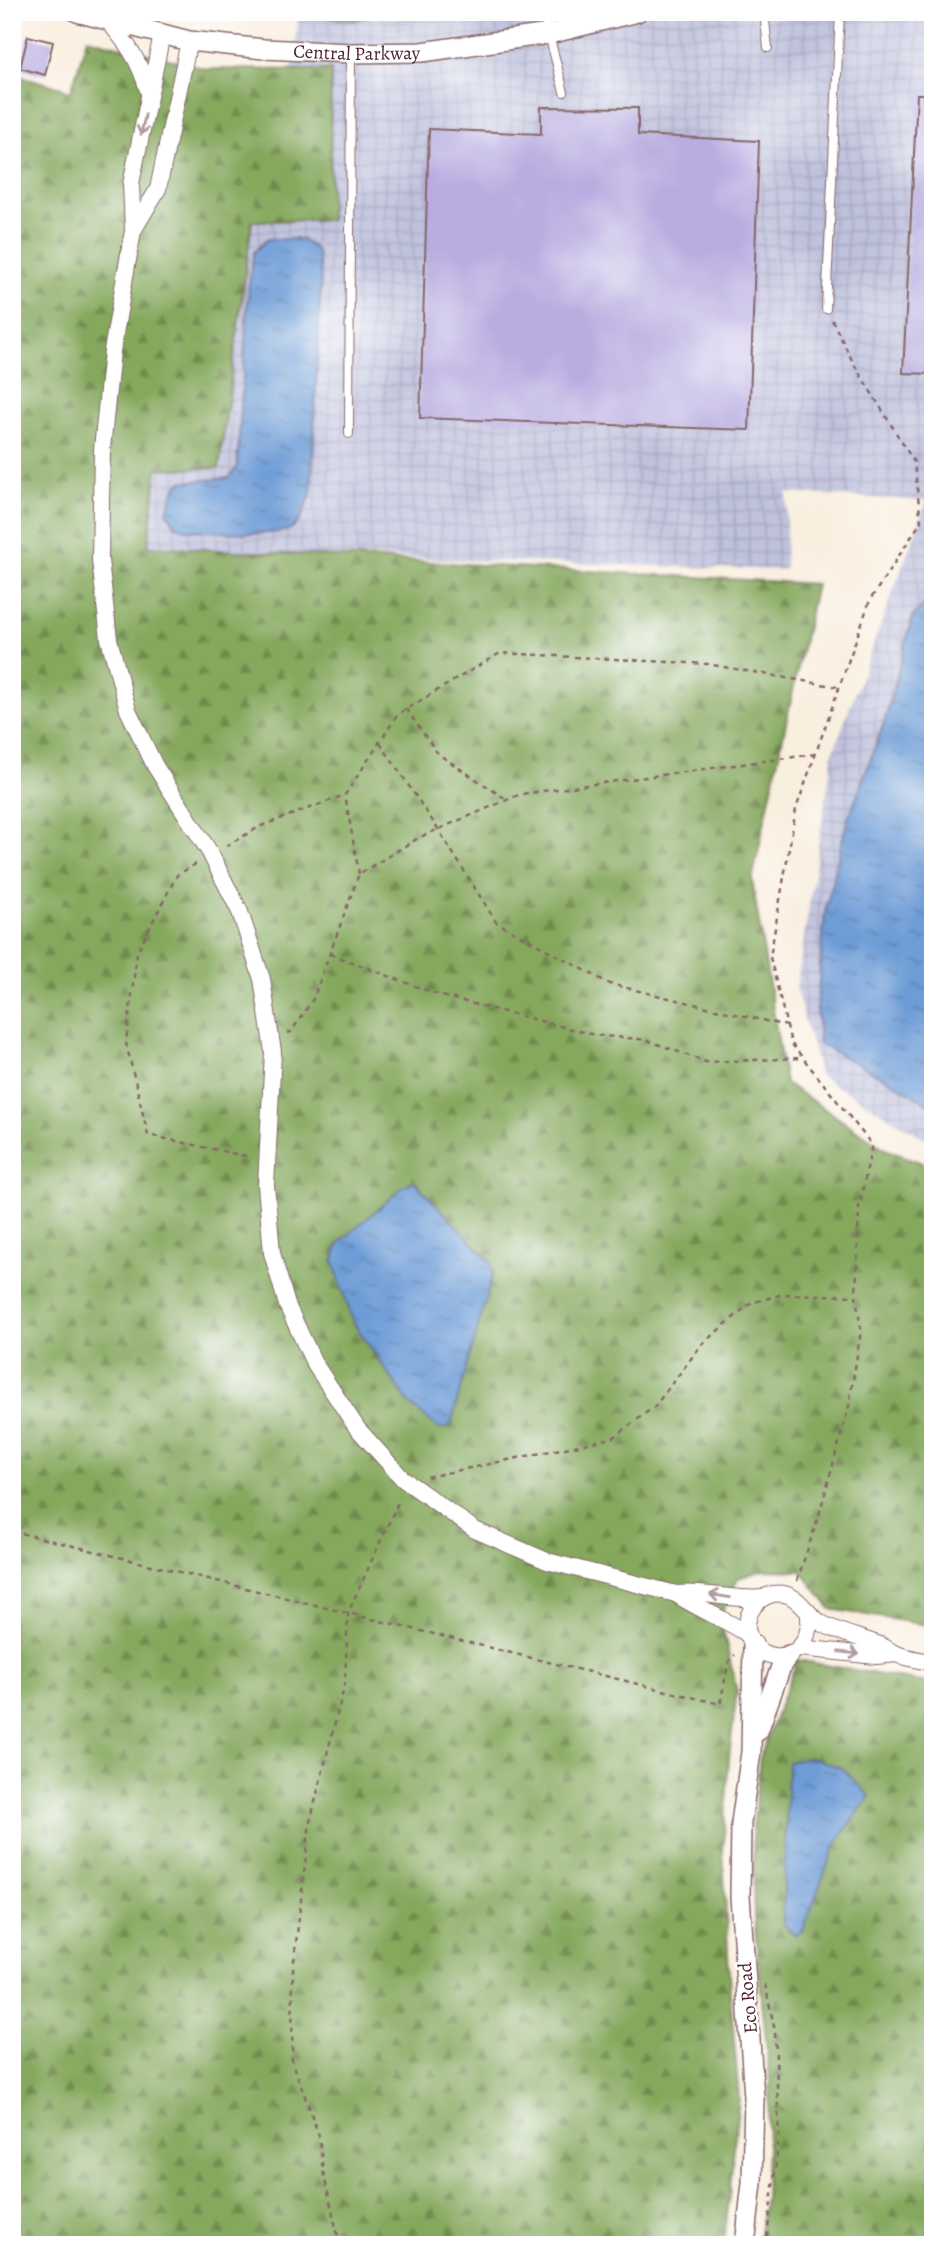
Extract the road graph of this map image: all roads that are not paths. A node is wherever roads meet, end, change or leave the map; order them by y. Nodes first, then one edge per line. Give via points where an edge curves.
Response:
1 (77, 12) edge
2 (543, 12) edge
3 (637, 12) edge
4 (764, 12) edge
5 (840, 12) edge
6 (107, 20) junction
7 (162, 34) junction
8 (549, 34) junction
9 (189, 41) junction
10 (768, 48) dead end
11 (351, 53) junction
12 (564, 92) dead end
13 (149, 95) junction
14 (133, 231) junction
15 (826, 309) road end
16 (349, 435) dead end
17 (676, 1594) junction
18 (763, 1598) junction
19 (809, 1616) junction
20 (750, 1639) junction
21 (794, 1651) junction
22 (897, 1654) junction
23 (933, 1663) edge
24 (751, 1752) junction
25 (745, 2245) edge

1 - 6 street, Central Parkway
2 - 8 lane
3 - 8 street, Central Parkway
4 - 10 lane
5 - 15 lane
6 - 7 street, Central Parkway
6 - 13 street via 130,46
7 - 9 street, Central Parkway
7 - 13 street
8 - 11 street, Central Parkway via 422,52
8 - 12 lane
9 - 11 street, Central Parkway
9 - 14 street via 158,188
11 - 16 lane
13 -> 14 street via 131,184
14 - 17 street via 112,351 102,449 100,560 108,639 128,710 155,766 211,855 240,912 262,979 273,1052 266,1185 272,1253 287,1305 314,1363 357,1428 407,1481 475,1530 547,1561
18 -> 17 street
17 - 20 street
18 - 19 street via 773,1594 792,1597
18 - 20 street via 748,1616
19 - 21 street via 807,1639
19 - 22 street
20 - 21 street via 771,1656
20 - 24 street, Eco Road
21 -> 22 street
21 - 24 street, Eco Road via 782,1664
22 - 23 street
24 - 25 street, Eco Road via 741,1823 740,1896 754,2097

